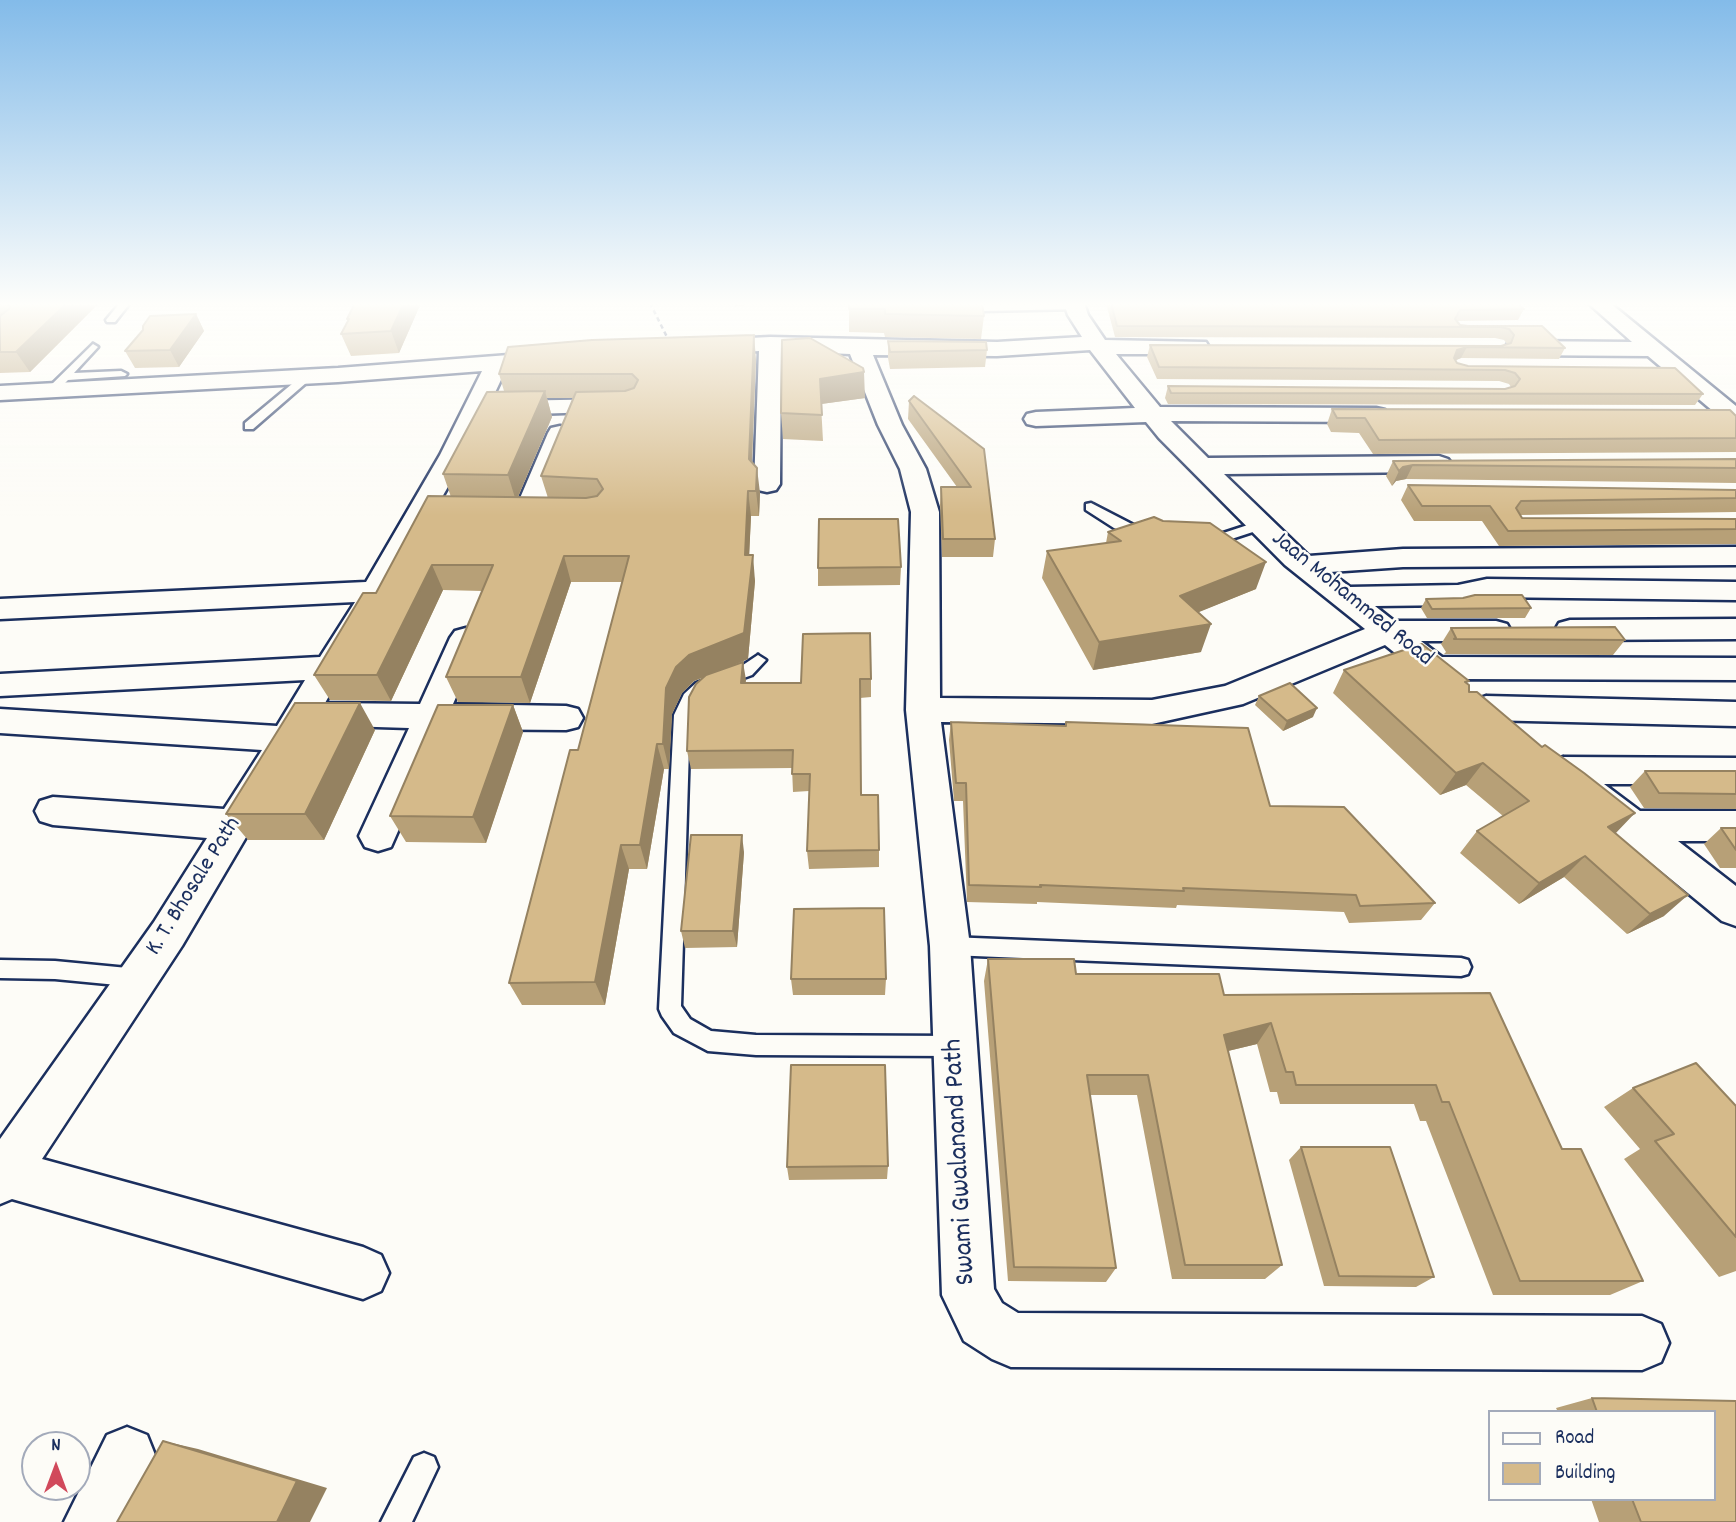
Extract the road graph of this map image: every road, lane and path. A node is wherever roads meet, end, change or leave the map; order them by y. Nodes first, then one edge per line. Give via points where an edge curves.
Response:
1 (67, 374) edge
2 (339, 374) edge
3 (492, 374) edge
4 (769, 374) edge
5 (869, 374) edge
6 (1087, 374) edge
7 (1125, 374) edge
8 (1206, 374) edge
9 (1684, 374) edge
10 (308, 376) junction
11 (58, 383) junction
12 (1663, 392) edge
13 (1705, 392) junction
14 (0, 393) edge
15 (629, 406) edge
16 (571, 407) junction
17 (475, 408) junction
18 (1402, 415) edge
19 (1692, 415) edge
20 (1036, 419) dead end
21 (249, 426) dead end
22 (1732, 428) edge
23 (1173, 438) junction
24 (1379, 438) edge
25 (1460, 464) edge
26 (1201, 466) junction
27 (767, 484) dead end
28 (1091, 507) dead end
29 (528, 512) edge
30 (1260, 525) junction
31 (1156, 541) edge
32 (1192, 545) edge
33 (1736, 556) edge
34 (1302, 565) junction
35 (1736, 591) edge
36 (376, 592) junction
37 (1345, 597) junction
38 (0, 609) edge
39 (474, 619) edge
40 (1736, 629) edge
41 (1390, 631) junction
42 (758, 660) dead end
43 (329, 668) junction
44 (1435, 668) junction
45 (1736, 669) edge
46 (0, 685) edge
47 (1486, 708) junction
48 (923, 710) junction
49 (1736, 714) edge
50 (431, 718) junction
51 (566, 718) dead end
52 (0, 721) edge
53 (294, 727) junction
54 (1544, 755) junction
55 (1736, 771) edge
56 (53, 811) dead end
57 (234, 825) junction
58 (1633, 826) junction
59 (1736, 826) edge
60 (378, 836) dead end
61 (1695, 876) junction
62 (1736, 878) edge
63 (1736, 909) edge
64 (950, 946) junction
65 (1461, 967) dead end
66 (0, 970) edge
67 (138, 978) junction
68 (955, 1046) junction
69 (3, 1177) edge
70 (363, 1273) dead end
71 (1642, 1343) dead end
72 (127, 1455) dead end
73 (424, 1467) dead end
74 (93, 1522) edge
75 (396, 1522) edge

1 - 11 lane
2 - 10 street
3 - 17 street, K. T. Bhosale Path
4 - 27 street
5 - 48 street, Swami Gwalanand Path via 913,469 925,512
6 - 20 street
7 - 23 street, Jaan Mohammed Road
8 - 18 street
9 - 13 street
10 - 11 street via 120,375
10 - 21 lane
11 - 14 street
12 - 13 street
13 - 22 street
15 - 16 street
16 - 17 street
16 - 29 street
17 - 36 street, K. T. Bhosale Path via 435,511
19 - 22 street
23 - 24 street
23 - 26 street, Jaan Mohammed Road
25 - 26 street
26 - 30 street, Jaan Mohammed Road
28 - 31 lane
30 - 32 lane via 1219,541
30 - 34 street, Jaan Mohammed Road
33 - 34 street via 1403,558
34 - 37 street, Jaan Mohammed Road
35 - 37 street via 1487,588 1458,595
36 - 38 street
36 - 43 street, K. T. Bhosale Path
37 - 41 street, Jaan Mohammed Road
39 - 50 street
40 - 41 street
41 - 44 street, Jaan Mohammed Road
41 - 48 street via 1243,691 1152,712
42 - 68 lane via 746,671 702,687 682,715 670,1009 682,1026 708,1041
43 - 46 street
43 - 53 street, K. T. Bhosale Path
44 - 45 street
44 - 47 street, Jaan Mohammed Road
47 - 49 street
47 - 54 street, Jaan Mohammed Road
48 - 64 street, Swami Gwalanand Path
50 - 51 street
50 - 53 street
50 - 60 street
52 - 53 street
53 - 57 street, K. T. Bhosale Path
54 - 55 street
54 - 58 street, Jaan Mohammed Road
56 - 57 street
57 - 67 street, K. T. Bhosale Path
58 - 59 street
58 - 61 street, Jaan Mohammed Road
61 - 62 street
61 - 63 street, Jaan Mohammed Road
64 - 65 lane
64 - 68 street, Swami Gwalanand Path
66 - 67 lane
67 - 69 street, K. T. Bhosale Path
68 - 71 street, Swami Gwalanand Path via 968,1295 982,1322 1011,1340
69 - 70 street
72 - 74 street
73 - 75 lane

